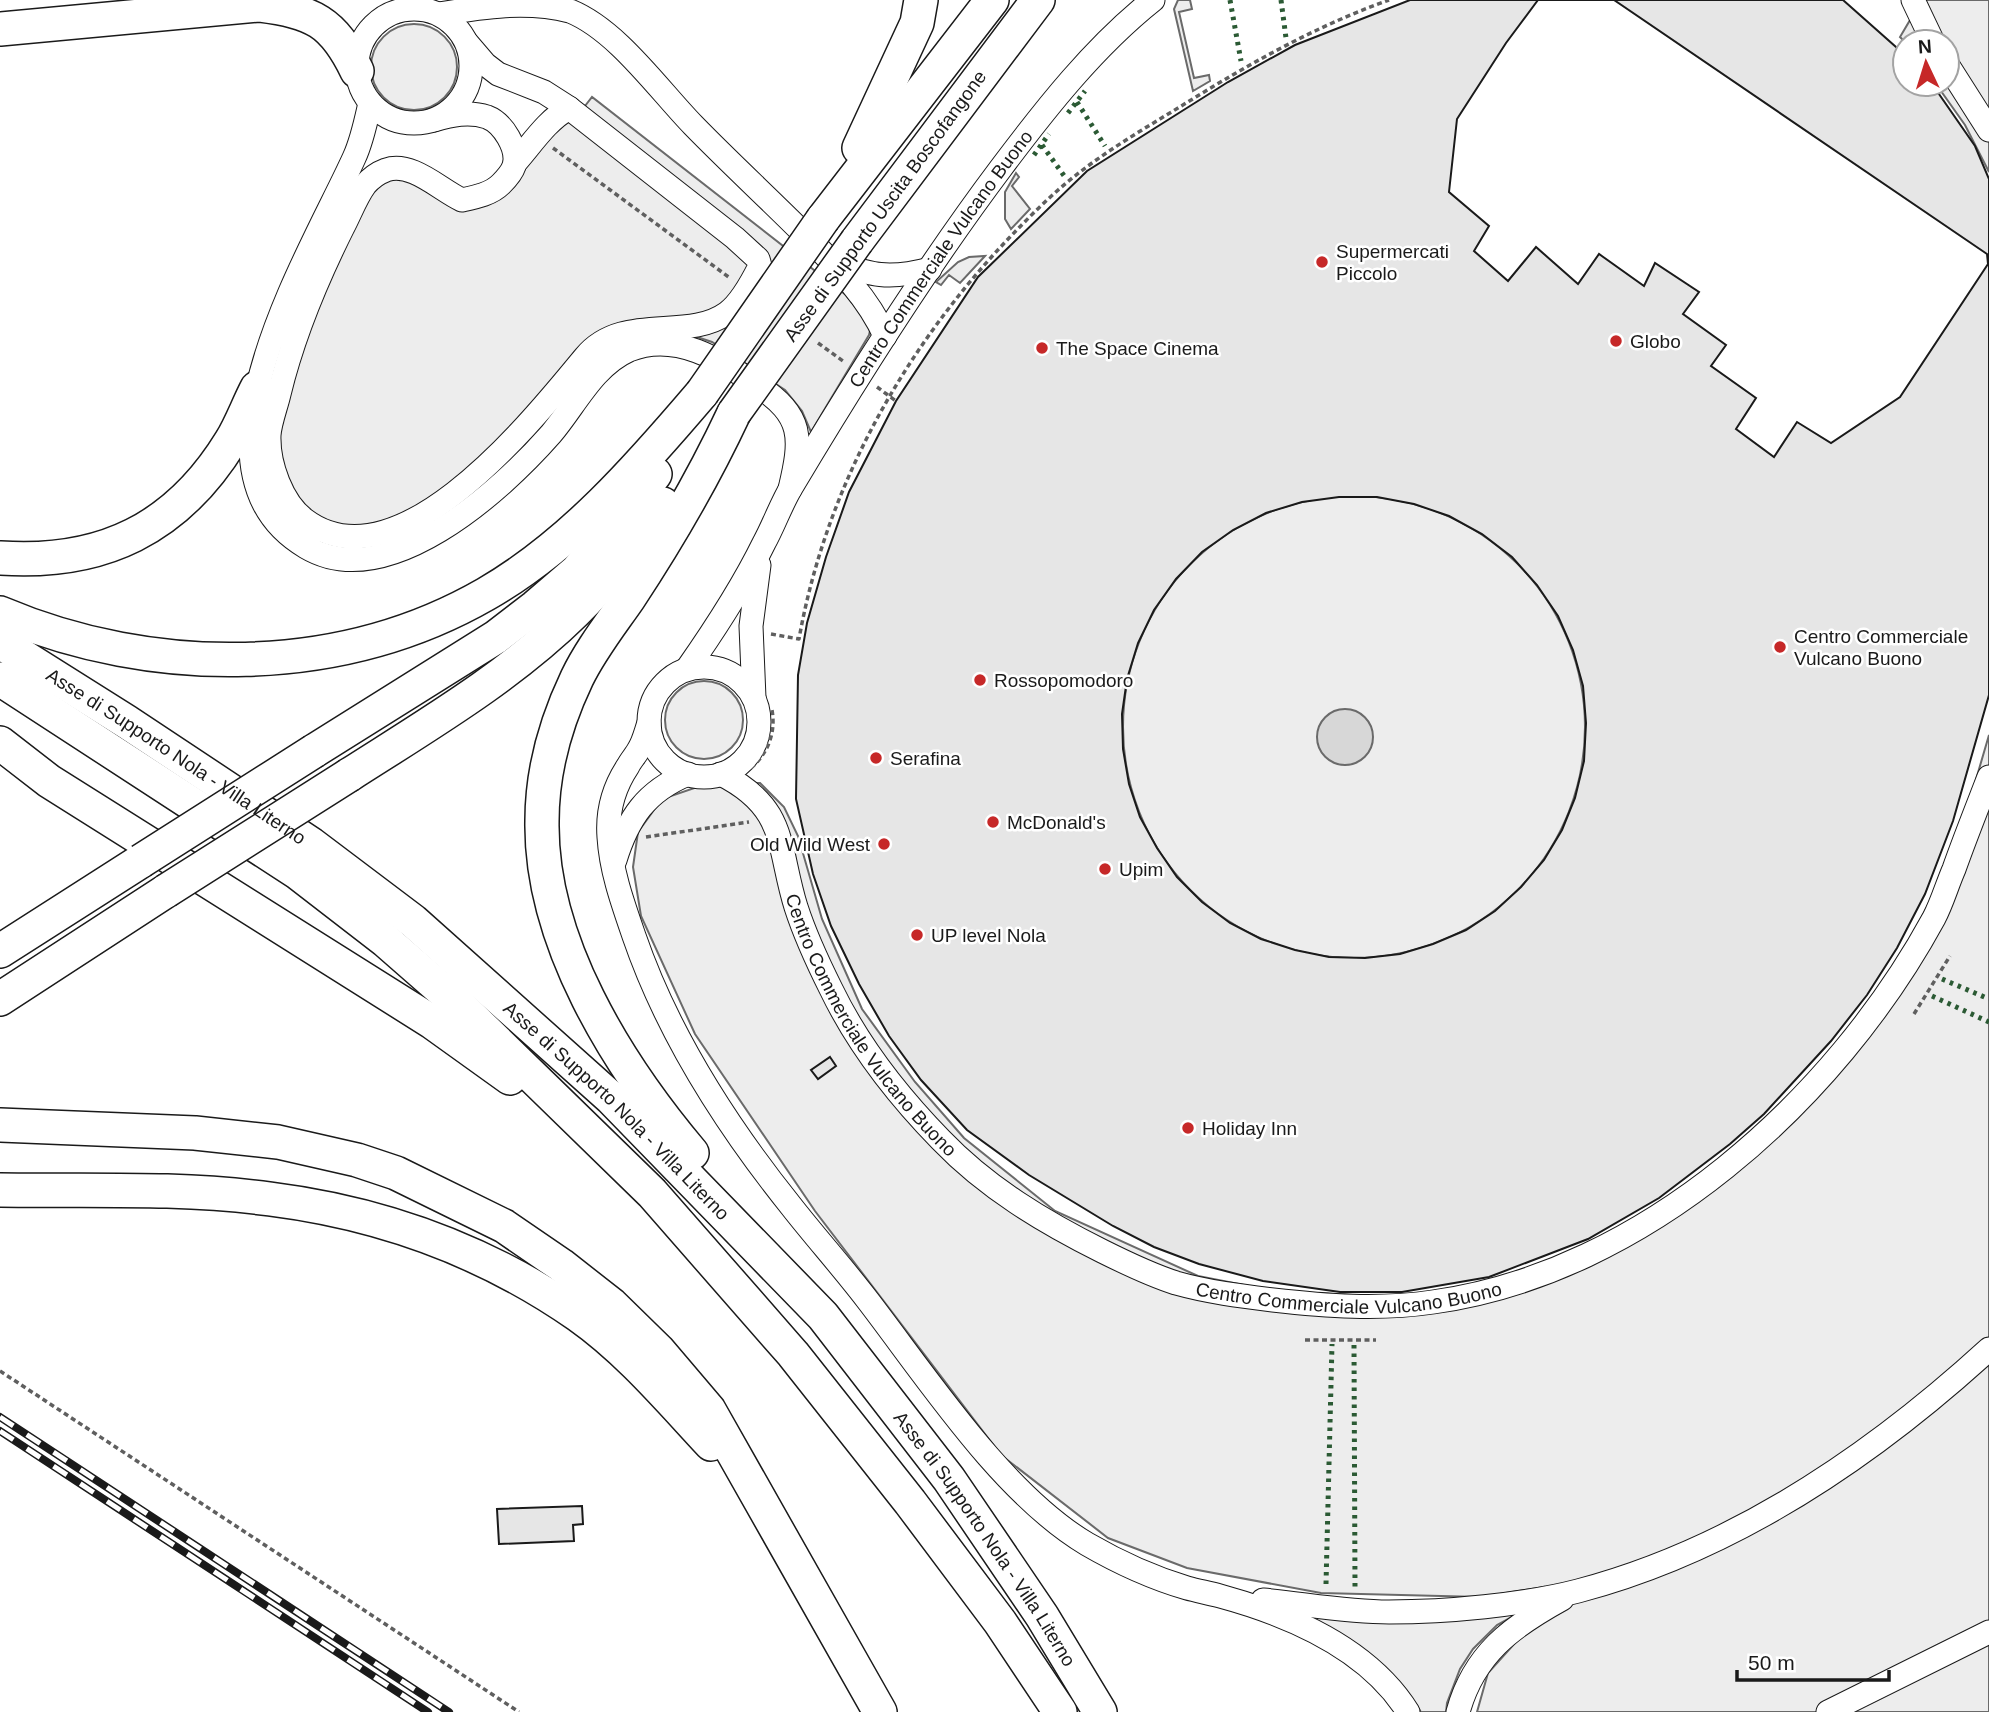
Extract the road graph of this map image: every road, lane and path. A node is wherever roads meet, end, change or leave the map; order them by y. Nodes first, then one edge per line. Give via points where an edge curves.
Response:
1 (921, 0) edge
2 (992, 0) edge
3 (1038, 0) edge
4 (1153, 0) edge
5 (1389, 0) edge
6 (1913, 0) edge
7 (439, 14) junction
8 (1346, 17) junction
9 (1346, 24) dead end
10 (1310, 26) dead end
11 (1926, 28) edge
12 (0, 29) edge
13 (1310, 33) junction
14 (467, 43) junction
15 (1263, 49) dead end
16 (1264, 57) junction
17 (357, 71) junction
18 (1219, 76) dead end
19 (1221, 81) junction
20 (1961, 86) edge
21 (370, 103) junction
22 (569, 108) junction
23 (434, 120) junction
24 (1989, 130) edge
25 (537, 136) junction
26 (515, 163) junction
27 (822, 219) junction
28 (832, 262) junction
29 (930, 269) junction
30 (746, 290) junction
31 (808, 336) dead end
32 (885, 336) junction
33 (862, 375) junction
34 (257, 388) junction
35 (702, 393) junction
36 (889, 396) junction
37 (896, 401) dead end
38 (734, 413) junction
39 (790, 489) junction
40 (764, 545) junction
41 (0, 558) edge
42 (6, 623) edge
43 (761, 632) dead end
44 (687, 669) junction
45 (0, 679) edge
46 (762, 700) junction
47 (649, 723) junction
48 (0, 743) edge
49 (0, 761) edge
50 (688, 774) junction
51 (721, 774) junction
52 (748, 774) dead end
53 (1989, 777) edge
54 (49, 781) junction
55 (773, 819) junction
56 (621, 840) junction
57 (613, 866) junction
58 (0, 951) edge
59 (1950, 956) dead end
60 (0, 999) edge
61 (1914, 1014) dead end
62 (0, 1125) edge
63 (0, 1190) edge
64 (652, 1193) junction
65 (823, 1316) junction
66 (1305, 1340) dead end
67 (1376, 1340) dead end
68 (1989, 1349) edge
69 (0, 1371) edge
70 (759, 1497) junction
71 (1577, 1591) junction
72 (1221, 1596) junction
73 (1989, 1632) edge
74 (519, 1712) edge
75 (880, 1712) edge
76 (1060, 1712) edge
77 (1100, 1712) edge
78 (1408, 1712) edge
79 (1458, 1712) edge
80 (1828, 1712) edge

1 - 27 highway via 917,23 878,110
2 - 27 highway, Asse di Supporto Uscita Boscofangone
3 - 38 highway, Asse di Supporto Uscita Boscofangone, bridge
4 - 29 street, Centro Commerciale Vulcano Buono via 1101,47 1027,133
5 - 8 path
6 - 11 street
7 - 14 street
7 - 17 street via 405,9 374,24 363,38
7 - 28 street via 519,1 570,11 594,24
8 - 9 path
8 - 13 path
10 - 13 path
12 - 17 highway via 259,5 314,18 345,46
13 - 16 path
14 - 22 street via 498,74 544,92
14 - 23 street via 470,80 450,111
15 - 16 path
16 - 19 path
17 - 21 street
18 - 19 path
19 - 36 path via 1087,164 1049,196 969,282
20 - 24 street
21 - 23 street via 399,121
21 - 34 street via 355,156 290,292
22 - 25 street
22 - 30 street via 758,259 760,266
23 - 26 street via 470,114 488,118 509,139
25 - 26 street
25 - 30 path
26 - 30 street via 500,185 462,200 414,172 400,169 388,169 364,186 302,318 269,435 272,463 283,493 296,513 318,530 369,537 398,529 465,485 501,453 598,345 654,327 712,321 734,307
27 - 35 highway, Asse di Supporto Uscita Boscofangone, bridge
28 - 29 street via 888,276
28 - 32 street via 877,317
29 - 32 street, Centro Commerciale Vulcano Buono
31 - 33 path
32 - 33 street, Centro Commerciale Vulcano Buono
33 - 36 path
33 - 39 street, Centro Commerciale Vulcano Buono
34 - 39 street via 249,440 258,491 285,530 331,558 387,555 447,524 522,463 612,360 631,349 653,345 674,345 717,358 787,408 798,433
34 - 41 highway via 232,440 208,474 181,504 145,529 110,547 68,557
35 - 42 highway via 626,479 524,569 465,605 390,636 337,650 229,659 107,647
35 - 58 highway, bridge via 670,453 614,527 577,571 535,607 496,637
36 - 37 path
36 - 43 path via 848,475 824,539 799,639
38 - 60 highway, bridge via 612,573 575,612 507,670
38 - 65 highway via 709,467 578,677 557,726 546,772 542,822 547,878 582,984 621,1059 665,1121
39 - 40 street, Centro Commerciale Vulcano Buono
40 - 44 street, Centro Commerciale Vulcano Buono via 734,600
40 - 46 street, Centro Commerciale Vulcano Buono via 751,626
42 - 65 highway, Asse di Supporto Nola - Villa Literno via 127,722 311,844 413,921 611,1098
44 - 46 street via 702,666 733,674
44 - 47 street, Centro Commerciale Vulcano Buono via 659,690
45 - 64 highway, Asse di Supporto Nola - Villa Literno via 298,873 386,941 458,1004
46 - 51 street, Centro Commerciale Vulcano Buono via 758,734 750,751 738,765
46 - 52 path via 772,736
47 - 50 street via 660,755
47 - 57 street, Centro Commerciale Vulcano Buono via 611,802 608,824
48 - 54 highway
49 - 54 highway
50 - 51 street
50 - 56 street via 654,794 635,813
51 - 55 street, Centro Commerciale Vulcano Buono via 750,792
53 - 55 street, Centro Commerciale Vulcano Buono via 1941,905 1903,967 1810,1091 1750,1147 1675,1205 1572,1262 1504,1286 1433,1303 1374,1306 1259,1298 1173,1282 1048,1223 973,1171 908,1102 852,1029 796,907
54 - 64 highway via 432,1022
55 - 56 path
56 - 57 street
57 - 72 street, Centro Commerciale Vulcano Buono via 640,953 665,1010 720,1110 982,1447 1034,1502 1086,1544 1150,1575
59 - 61 path
62 - 70 highway via 195,1133 278,1142 396,1173 455,1200 550,1257 658,1350 709,1410
63 - 70 highway via 269,1198 369,1218 428,1236 478,1258 579,1316 629,1356
64 - 76 highway, Asse di Supporto Nola - Villa Literno via 793,1354 910,1502
65 - 77 highway, Asse di Supporto Nola - Villa Literno via 949,1479 1042,1616
66 - 67 path
68 - 71 street via 1889,1431 1766,1515 1665,1561
69 - 74 path
70 - 75 highway
71 - 72 street via 1391,1612
71 - 79 street via 1534,1614 1497,1642 1466,1687
72 - 78 street via 1288,1619 1353,1656 1379,1676
73 - 80 street

